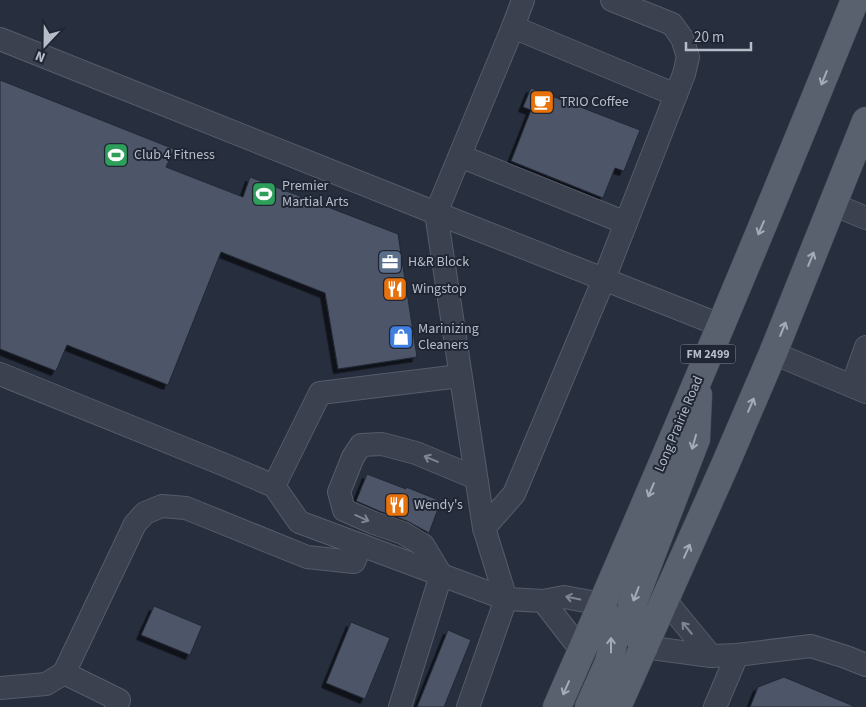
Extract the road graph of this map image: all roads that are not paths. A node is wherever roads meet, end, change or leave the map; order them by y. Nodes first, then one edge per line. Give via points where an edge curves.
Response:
1 (523, 0) edge
2 (612, 0) edge
3 (855, 0) edge
4 (513, 27) junction
5 (0, 39) edge
6 (676, 95) junction
7 (866, 121) edge
8 (460, 156) junction
9 (832, 204) junction
10 (436, 214) junction
11 (866, 218) edge
12 (626, 223) junction
13 (604, 279) junction
14 (720, 326) junction
15 (866, 347) edge
16 (773, 353) junction
17 (0, 374) edge
18 (460, 376) junction
19 (699, 376) junction
20 (859, 389) edge
21 (476, 478) junction
22 (274, 486) junction
23 (484, 528) junction
24 (360, 545) junction
25 (440, 575) junction
26 (506, 599) junction
27 (665, 600) junction
28 (543, 601) junction
29 (602, 604) junction
30 (644, 647) junction
31 (582, 651) junction
32 (737, 655) junction
33 (711, 656) junction
34 (866, 666) edge
35 (64, 673) junction
36 (0, 688) edge
37 (116, 707) edge
38 (400, 707) edge
39 (468, 707) edge
40 (557, 707) edge
41 (590, 707) edge
42 (617, 707) edge
43 (715, 707) edge

1 - 4 lane
2 - 6 lane via 672,24 682,38 688,56
3 -> 14 main road, Long Prairie Road / FM 2499
4 - 6 lane
4 - 8 lane
5 - 10 lane
6 - 12 lane
7 - 9 main road
8 - 10 lane
8 - 12 lane
9 - 11 lane
16 -> 9 main road
10 - 13 lane
10 - 18 lane
12 - 13 lane
13 - 14 lane
13 - 23 lane via 514,494
14 - 19 main road, Long Prairie Road / FM 2499
15 - 20 lane
16 - 20 lane
27 -> 16 main road
17 - 22 lane
18 - 21 lane
18 - 22 lane via 320,393
19 -> 29 main road, Long Prairie Road / FM 2499
19 -> 30 main road via 696,438 632,605 630,620
21 - 23 lane
21 -> 25 lane via 416,453 382,444 361,445 339,492 344,510 404,533 423,545
22 - 24 lane via 300,522
23 - 26 lane
24 - 25 lane
24 - 35 lane via 354,562 307,557 186,508 162,506 145,513 134,524
25 - 26 lane
25 - 38 lane
26 - 28 lane
26 - 39 lane
27 - 30 main road
33 -> 27 lane
29 -> 28 lane via 564,597
28 - 31 lane
29 - 31 main road, Long Prairie Road / FM 2499
41 -> 29 main road via 613,644
30 - 33 lane
30 - 42 main road
31 -> 40 main road, Long Prairie Road / FM 2499
32 - 33 lane
32 - 34 lane via 811,646
32 - 43 lane
35 - 36 lane via 46,684
35 - 37 lane via 119,700

